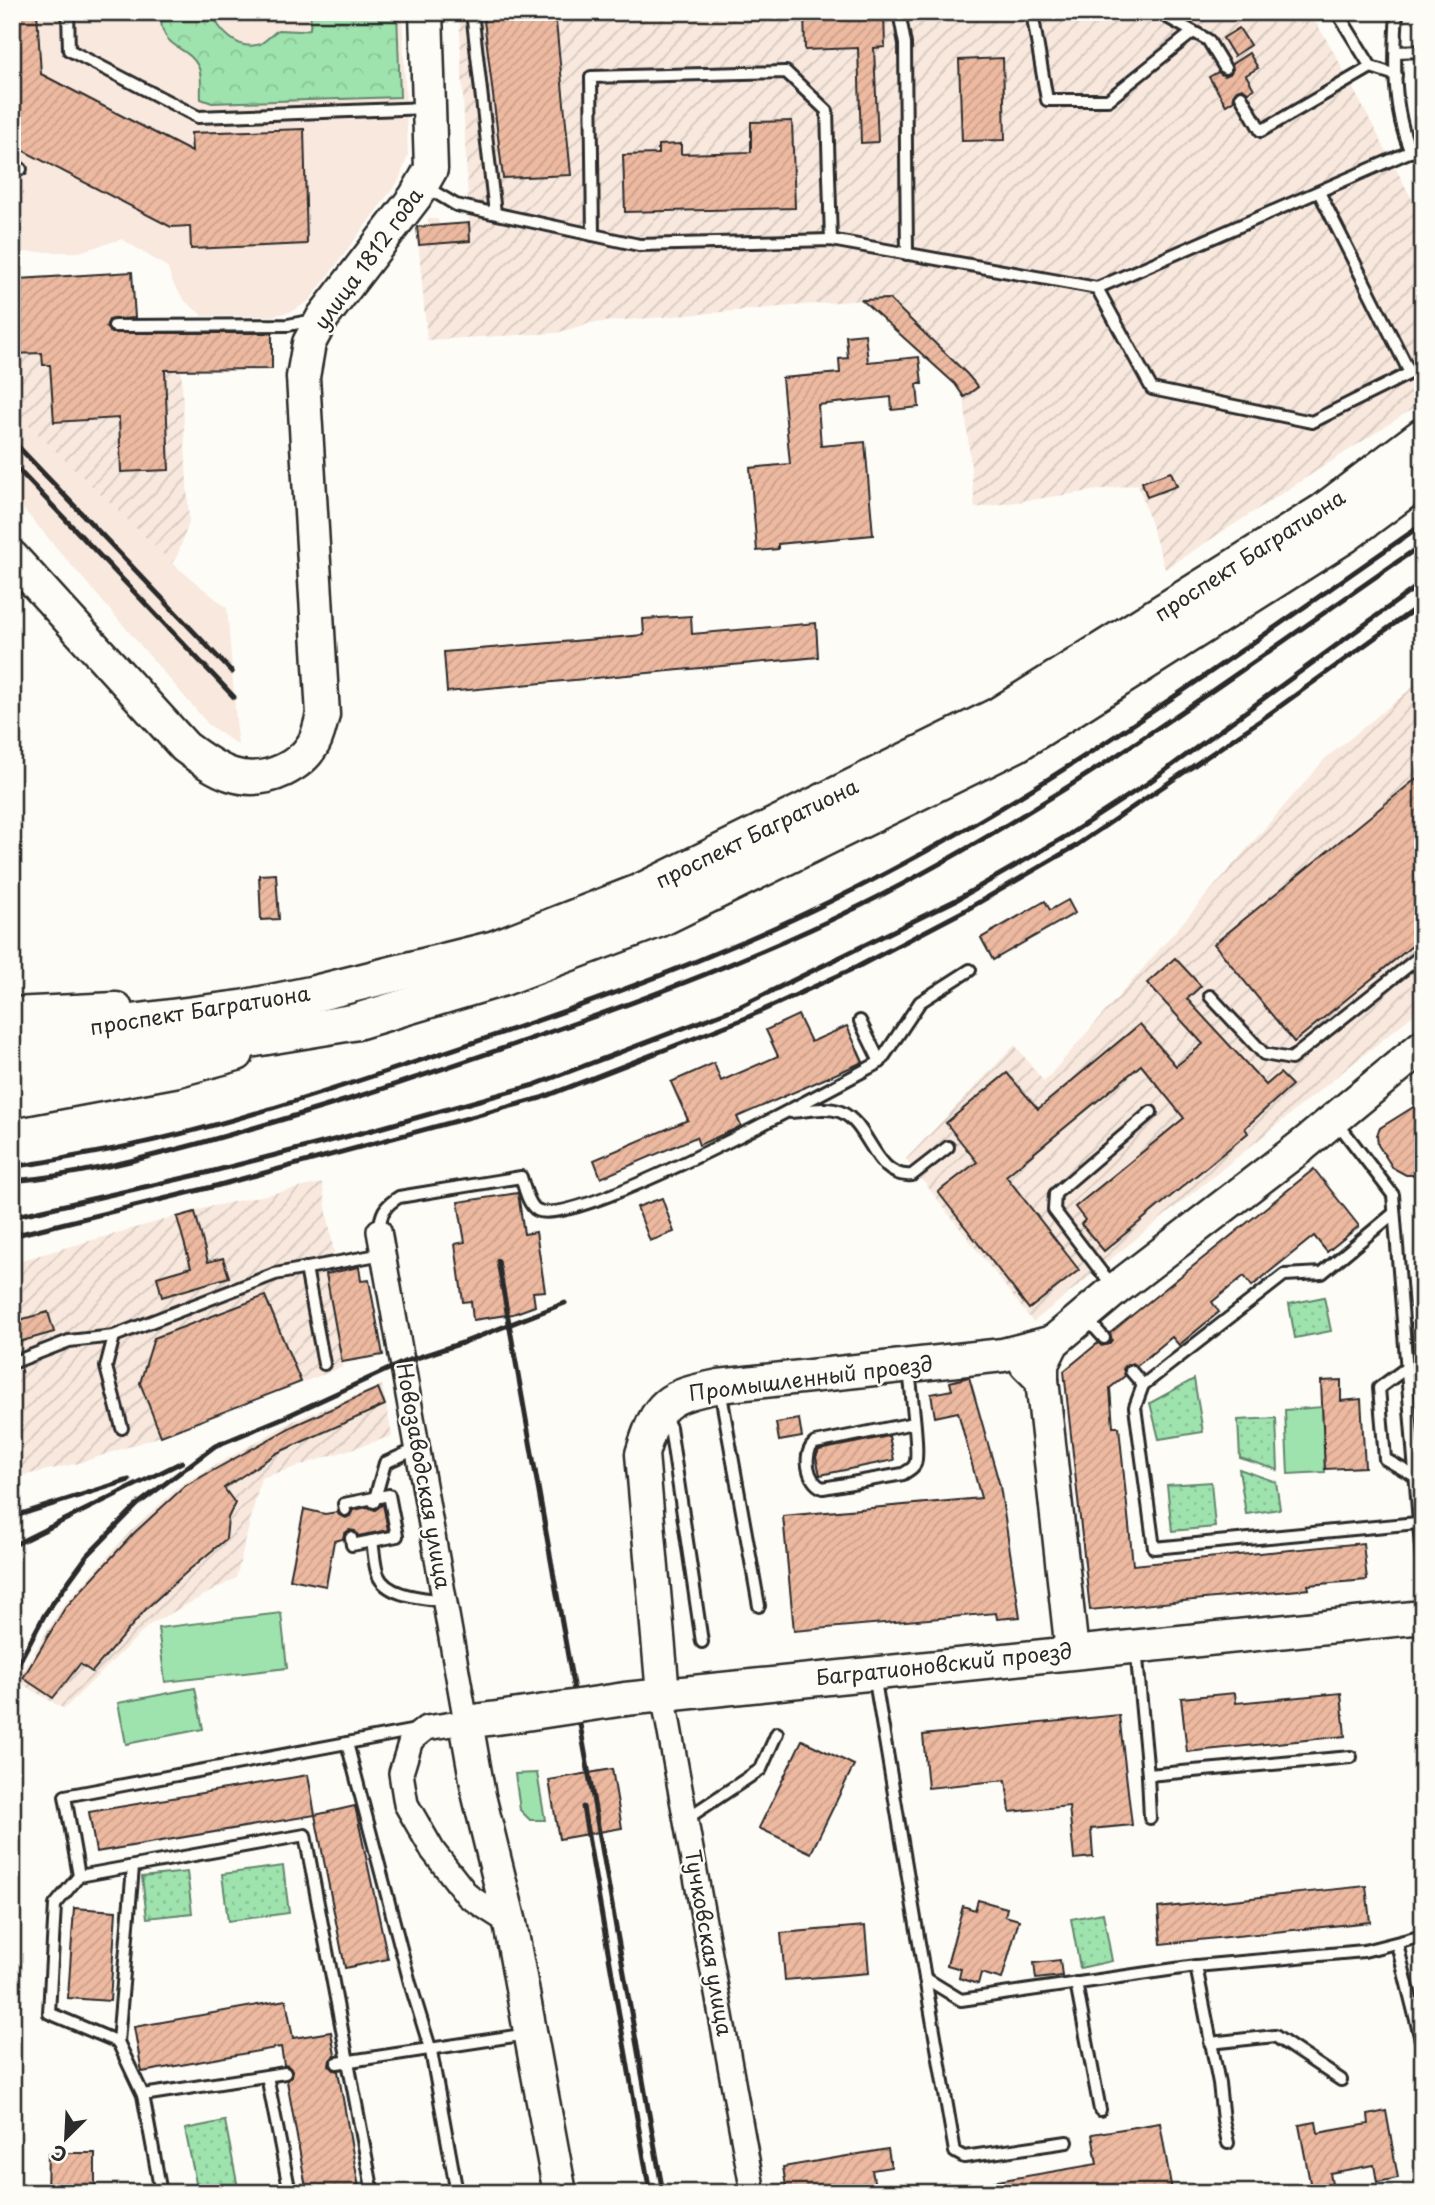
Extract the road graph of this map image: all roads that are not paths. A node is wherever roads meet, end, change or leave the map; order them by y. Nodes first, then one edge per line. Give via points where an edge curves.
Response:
1 (68, 12) edge
2 (426, 12) edge
3 (472, 12) edge
4 (899, 12) edge
5 (1032, 12) edge
6 (1157, 12) edge
7 (1336, 12) edge
8 (1397, 12) edge
9 (1193, 32) junction
10 (1423, 51) edge
11 (1396, 52) junction
12 (1371, 67) junction
13 (1225, 68) dead end
14 (1396, 75) junction
15 (1241, 96) dead end
16 (430, 107) junction
17 (1423, 146) edge
18 (1412, 152) junction
19 (423, 186) junction
20 (1319, 192) junction
21 (495, 214) junction
22 (593, 235) junction
23 (831, 240) junction
24 (907, 254) junction
25 (1097, 288) junction
26 (323, 317) junction
27 (114, 327) dead end
28 (1423, 436) edge
29 (1423, 477) edge
30 (12, 557) edge
31 (1423, 954) edge
32 (970, 970) dead end
33 (313, 994) junction
34 (1210, 996) dead end
35 (12, 1014) edge
36 (355, 1021) junction
37 (860, 1021) dead end
38 (12, 1038) edge
39 (1423, 1046) edge
40 (880, 1062) junction
41 (12, 1070) edge
42 (12, 1101) edge
43 (785, 1112) junction
44 (1151, 1112) dead end
45 (1334, 1119) junction
46 (948, 1147) dead end
47 (1393, 1214) junction
48 (379, 1231) joint
49 (383, 1254) junction
50 (306, 1268) junction
51 (1117, 1288) junction
52 (114, 1336) junction
53 (1053, 1342) junction
54 (1003, 1355) junction
55 (12, 1363) edge
56 (324, 1364) dead end
57 (908, 1366) junction
58 (1405, 1369) junction
59 (1131, 1371) dead end
60 (1042, 1380) junction
61 (1143, 1385) junction
62 (719, 1386) junction
63 (661, 1409) junction
64 (914, 1423) junction
65 (122, 1428) dead end
66 (418, 1448) junction
67 (1413, 1475) junction
68 (374, 1501) junction
69 (1419, 1507) edge
70 (345, 1510) dead end
71 (1417, 1523) junction
72 (351, 1538) dead end
73 (373, 1538) junction
74 (1423, 1573) edge
75 (444, 1601) junction
76 (759, 1606) dead end
77 (1423, 1617) edge
78 (702, 1642) dead end
79 (1135, 1645) junction
80 (1072, 1652) junction
81 (874, 1672) junction
82 (663, 1694) junction
83 (466, 1722) junction
84 (426, 1728) junction
85 (777, 1733) dead end
86 (348, 1743) junction
87 (1351, 1757) dead end
88 (1149, 1775) junction
89 (1150, 1818) dead end
90 (686, 1819) junction
91 (133, 1867) junction
92 (79, 1876) junction
93 (510, 1923) junction
94 (1423, 1936) edge
95 (1397, 1944) junction
96 (1196, 1966) junction
97 (925, 1978) junction
98 (1076, 1983) junction
99 (530, 2034) junction
100 (118, 2042) junction
101 (1210, 2042) junction
102 (1423, 2048) edge
103 (431, 2051) junction
104 (337, 2063) dead end
105 (350, 2063) junction
106 (285, 2073) dead end
107 (267, 2076) junction
108 (1341, 2080) dead end
109 (143, 2095) junction
110 (1100, 2110) dead end
111 (1067, 2142) dead end
112 (1228, 2144) dead end
113 (161, 2193) edge
114 (290, 2193) edge
115 (373, 2193) edge
116 (457, 2193) edge
117 (560, 2193) edge
118 (753, 2193) edge

1 - 16 lane via 69,50 198,117
2 - 16 street, улица 1812 года
3 - 21 lane
4 - 24 lane via 905,44
5 - 9 lane via 1047,100 1108,100
6 - 9 lane
7 - 12 lane
8 - 11 lane
9 - 13 lane via 1208,40
10 - 11 lane
11 - 14 lane
12 - 14 lane
12 - 15 lane via 1261,131
14 - 18 lane via 1400,114
16 - 19 street, улица 1812 года via 431,169
17 - 18 lane
18 - 20 lane
19 - 21 lane via 456,205
19 - 26 street, улица 1812 года
20 - 25 lane
20 - 25 lane via 1410,373 1312,422 1152,389
21 - 22 lane
22 - 23 lane via 639,245
22 - 23 lane via 591,77 786,72 827,111
23 - 24 lane
24 - 25 lane
26 - 27 lane via 288,325
26 - 30 street, улица 1812 года via 309,343 303,377 323,715 313,745 293,766 268,778 245,779 214,768 185,747
28 - 33 main road, проспект Багратиона via 1324,511 997,716 639,892 494,949
29 - 36 main road, проспект Багратиона via 1345,535 1016,744 659,919 502,978
31 - 34 lane via 1291,1059 1264,1054
32 - 40 lane via 920,1002
33 - 35 street
33 - 38 main road, проспект Багратиона via 244,1008
36 - 41 main road, проспект Багратиона via 228,1043
36 - 42 street via 178,1070
37 - 40 lane
39 - 45 street, Промышленный проезд
40 - 43 lane
43 - 46 lane via 839,1111 895,1174 912,1175
43 - 48 lane via 683,1166 551,1212 538,1210 531,1203 521,1177 399,1197 381,1214
44 - 51 lane via 1055,1194 1053,1202 1054,1210
45 - 47 lane via 1393,1195
45 - 51 street, Промышленный проезд
47 - 58 lane
47 - 61 lane via 1322,1273 1284,1275
48 - 49 street, Новозаводская улица
49 - 50 lane
49 - 66 street, Новозаводская улица
50 - 52 lane via 275,1274
50 - 56 lane
51 - 53 street, Промышленный проезд via 1094,1327
52 - 55 lane via 69,1341
52 - 65 lane via 106,1367
53 - 54 street, Промышленный проезд
53 - 60 street via 1042,1364
54 - 57 street, Промышленный проезд
54 - 60 street via 1021,1361
57 - 62 street, Промышленный проезд
57 - 64 lane
58 - 67 lane
58 - 67 lane via 1379,1388 1385,1458
59 - 61 lane
60 - 80 street
61 - 71 lane via 1135,1407 1154,1548
62 - 63 street, Промышленный проезд via 682,1394
62 - 76 lane
63 - 78 lane via 670,1427
63 - 82 street, Промышленный проезд via 652,1420 642,1454
64 - 64 lane via 915,1464 903,1474 822,1488 811,1480 810,1445
66 - 68 lane via 385,1463
66 - 75 street, Новозаводская улица
67 - 69 lane
68 - 70 lane via 344,1504
68 - 73 lane via 389,1495 397,1536
69 - 71 lane
71 - 74 lane
72 - 73 lane via 352,1545
73 - 75 lane via 379,1576 388,1586
75 - 83 street, Новозаводская улица
77 - 79 street, Багратионовский проезд
79 - 80 street, Багратионовский проезд
79 - 88 lane
80 - 81 street, Багратионовский проезд
81 - 82 street, Багратионовский проезд
81 - 97 lane
82 - 83 street, Багратионовский проезд, bridge
82 - 90 street, Тучковская улица
83 - 84 street
83 - 93 street, Новозаводская улица
84 - 86 lane
84 - 93 street via 411,1740 401,1773 406,1804 433,1851 468,1896
85 - 90 lane via 761,1769
86 - 92 lane via 65,1796
86 - 103 lane
87 - 88 lane
88 - 89 lane
90 - 118 street, Тучковская улица
91 - 92 lane
91 - 100 lane
91 - 105 lane via 305,1835
92 - 100 lane via 55,1905 49,2013
93 - 99 street, Новозаводская улица
94 - 95 lane
95 - 96 lane
95 - 102 lane
96 - 98 lane
96 - 101 lane
97 - 98 lane via 961,2000
97 - 111 lane via 955,2152 964,2157
98 - 110 lane
99 - 103 lane
99 - 117 street, Новозаводская улица
100 - 109 lane
101 - 108 lane via 1275,2036
101 - 112 lane
103 - 105 lane
103 - 116 lane
104 - 105 lane
105 - 115 lane
106 - 107 lane
107 - 109 lane
107 - 114 lane
109 - 113 lane

